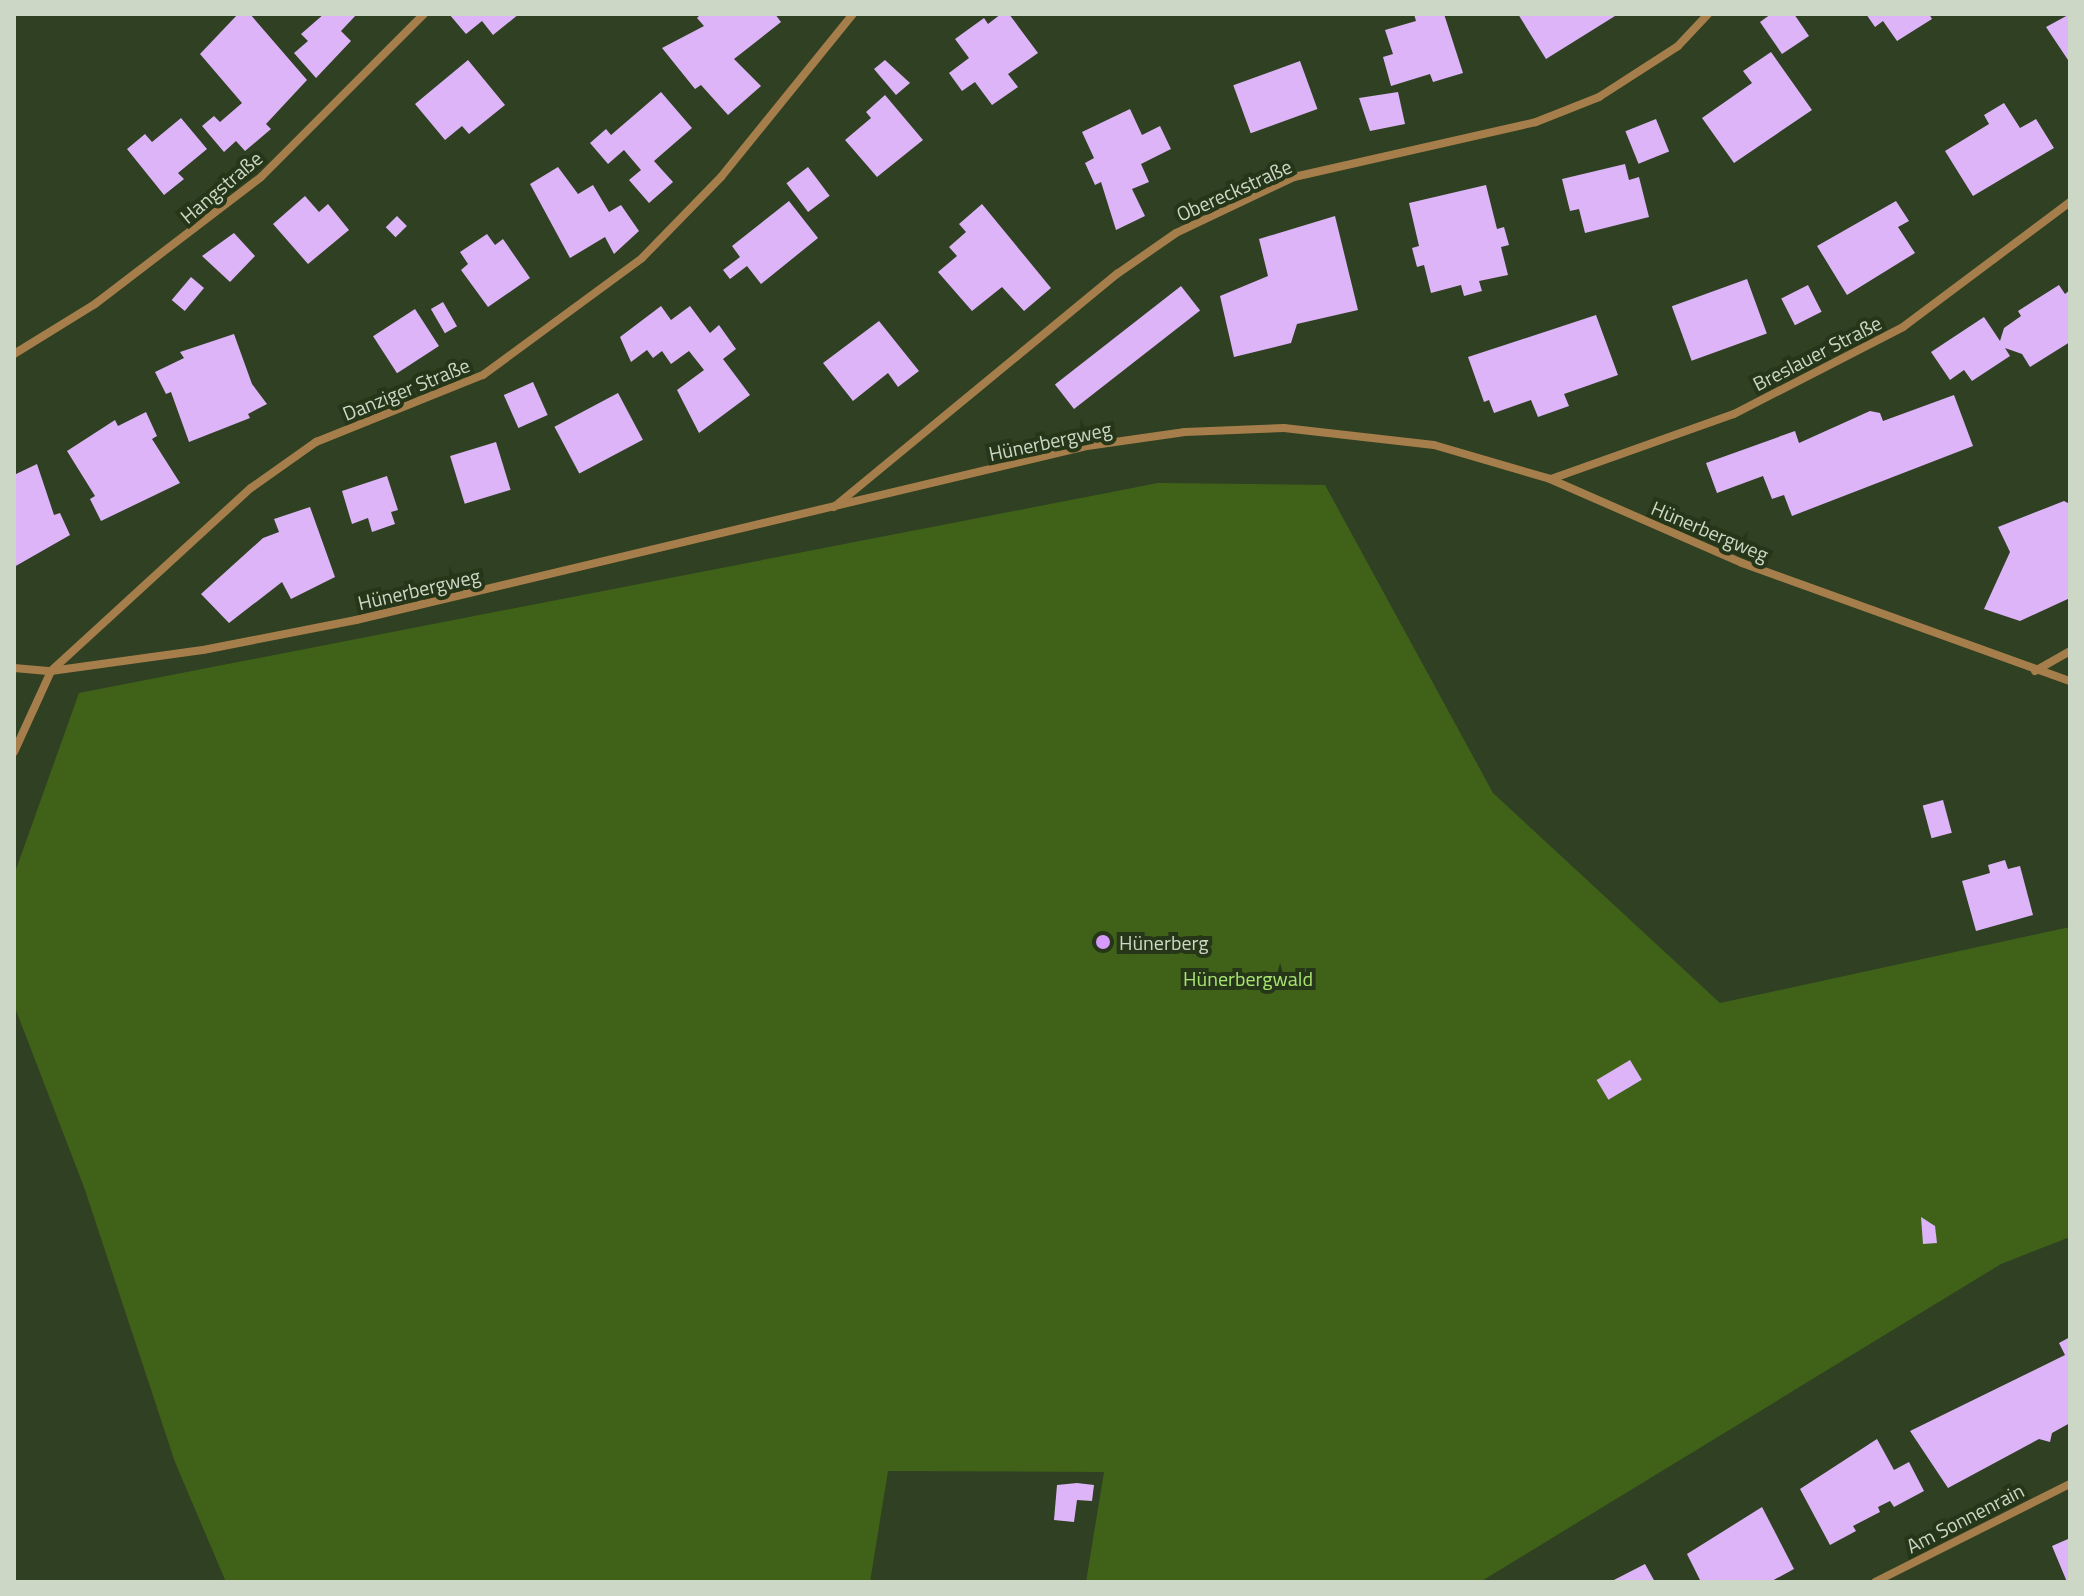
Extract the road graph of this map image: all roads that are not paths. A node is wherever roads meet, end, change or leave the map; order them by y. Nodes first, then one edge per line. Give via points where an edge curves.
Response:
1 (424, 14) edge
2 (853, 14) edge
3 (1708, 14) edge
4 (2070, 202) edge
5 (14, 354) edge
6 (1550, 479) junction
7 (830, 510) junction
8 (2070, 651) edge
9 (14, 668) edge
10 (51, 671) junction
11 (2035, 671) junction
12 (2070, 681) edge
13 (14, 752) edge
14 (2070, 1484) edge
15 (1875, 1582) edge

1 - 5 street, Hangstraße via 261,177 95,304
2 - 10 street, Danziger Straße via 721,177 642,258 483,375 316,442 251,488
3 - 7 street, Obereckstraße via 1678,46 1599,97 1536,122 1294,177 1176,233 1073,309
4 - 6 street, Breslauer Straße via 1903,327 1734,414
6 - 7 street, Hünerbergweg via 1434,445 1359,432 1185,432 1087,446
6 - 11 street, Hünerbergweg via 1742,563
7 - 10 street, Hünerbergweg via 356,620
8 - 11 street
9 - 10 street, Hünerbergweg
10 - 13 street
11 - 12 street, Hünerbergweg
14 - 15 street, Am Sonnenrain

